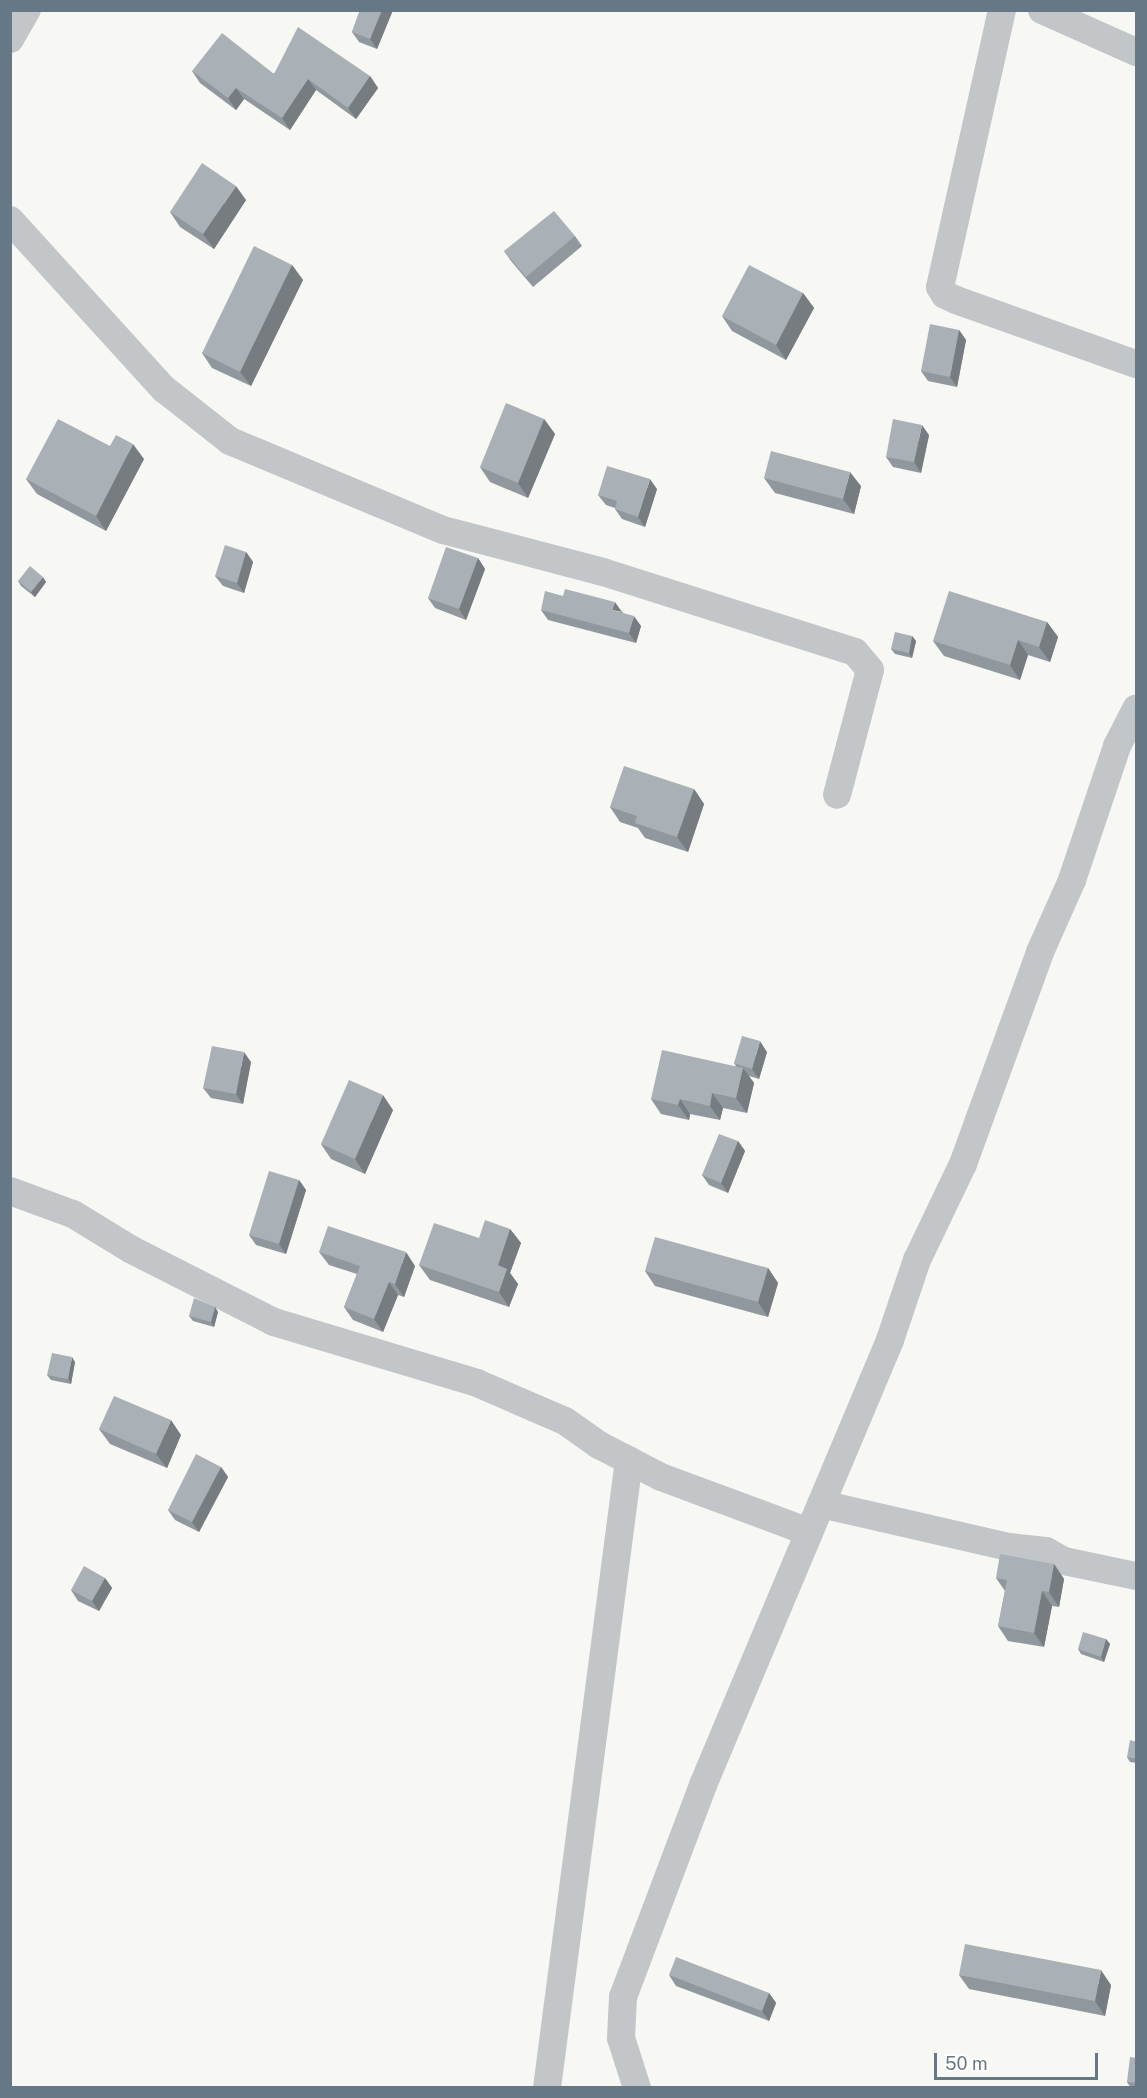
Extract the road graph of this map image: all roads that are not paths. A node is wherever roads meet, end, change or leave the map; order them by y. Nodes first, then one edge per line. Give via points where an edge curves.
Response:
1 (27, 10) edge
2 (1002, 10) edge
3 (1042, 10) edge
4 (10, 39) edge
5 (1137, 52) edge
6 (10, 220) edge
7 (1137, 364) edge
8 (1137, 709) edge
9 (837, 795) dead end
10 (10, 1191) edge
11 (628, 1461) junction
12 (820, 1504) junction
13 (809, 1532) junction
14 (1137, 1576) edge
15 (547, 2088) edge
16 (638, 2088) edge

1 - 4 street
2 - 7 street via 940,287 945,295 956,300
3 - 5 street
6 - 9 street via 164,389 230,441 443,530 603,572 855,652 870,670
8 - 12 street via 1117,746 1072,880 1036,962 963,1164 917,1260 890,1340
10 - 11 street via 73,1214 132,1251 274,1322 477,1383 565,1421
11 - 13 street
11 - 15 street
12 - 13 street
12 - 14 street via 1009,1548 1046,1551 1064,1561
13 - 16 street via 703,1785 622,1997 621,2038

